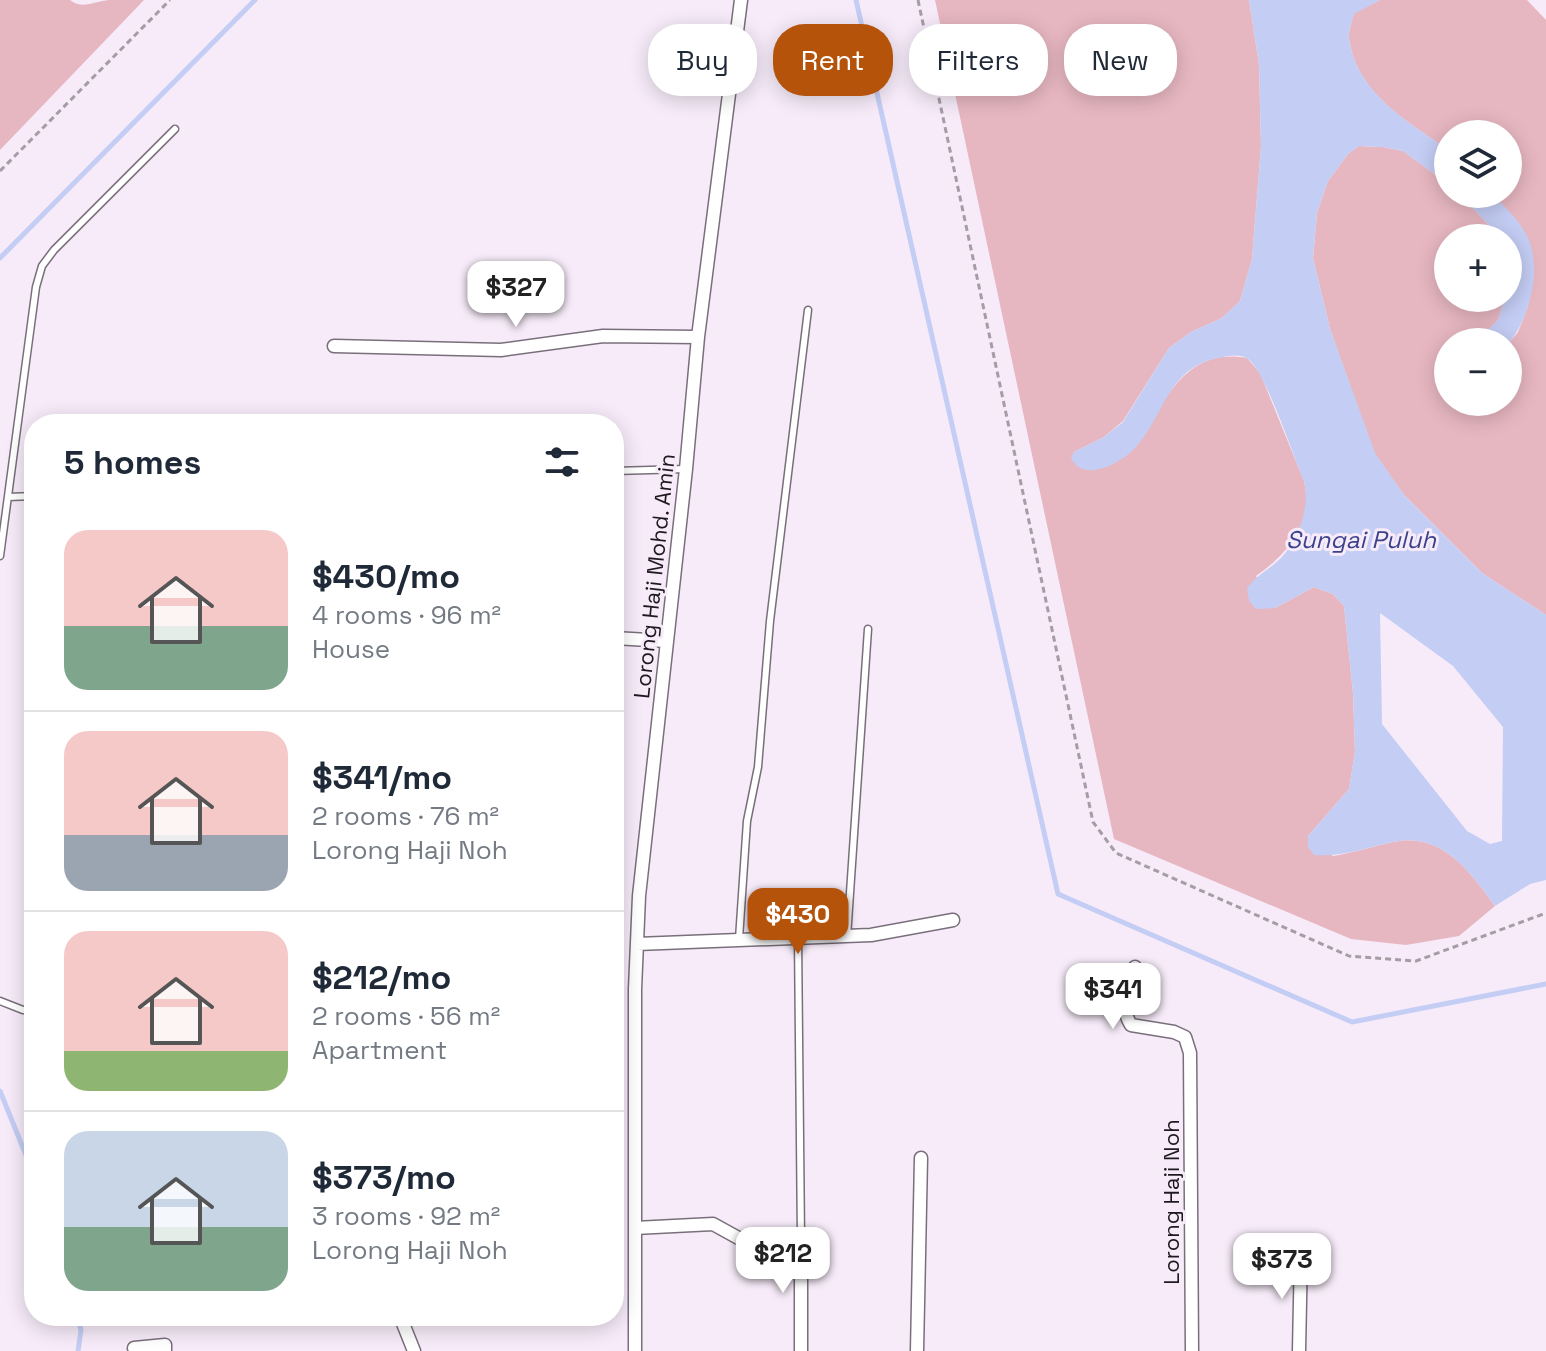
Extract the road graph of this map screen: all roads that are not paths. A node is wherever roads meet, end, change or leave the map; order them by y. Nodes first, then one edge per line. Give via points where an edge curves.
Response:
1 (741, 0) edge
2 (175, 129) dead end
3 (808, 310) dead end
4 (698, 337) junction
5 (334, 346) dead end
6 (686, 469) junction
7 (624, 471) edge
8 (24, 496) edge
9 (8, 497) junction
10 (0, 556) edge
11 (868, 629) dead end
12 (624, 639) edge
13 (666, 641) junction
14 (953, 920) dead end
15 (847, 937) junction
16 (798, 938) junction
17 (739, 939) junction
18 (637, 944) junction
19 (1135, 967) dead end
20 (0, 1001) edge
21 (24, 1010) edge
22 (921, 1158) dead end
23 (635, 1228) junction
24 (801, 1240) junction
25 (1301, 1251) dead end
26 (404, 1326) edge
27 (134, 1348) dead end
28 (165, 1351) edge
29 (414, 1351) edge
30 (635, 1351) edge
31 (801, 1351) edge
32 (917, 1351) edge
33 (1192, 1351) edge
34 (1299, 1351) edge

1 - 4 street, Lorong Haji Mohd. Amin
2 - 9 lane via 42,266
3 - 17 lane via 758,767 747,821
4 - 5 street via 603,336 501,350
4 - 6 street, Lorong Haji Mohd. Amin
6 - 7 lane
6 - 13 street, Lorong Haji Mohd. Amin
8 - 9 lane
9 - 10 lane
11 - 15 lane
12 - 13 street
13 - 18 street, Lorong Haji Mohd. Amin
14 - 15 street
15 - 16 street
16 - 17 street
16 - 24 lane
17 - 18 street
18 - 23 street, Lorong Haji Mohd. Amin
19 - 33 street, Lorong Haji Noh via 1125,1016 1131,1025 1185,1037 1190,1053
20 - 21 lane
22 - 32 street
23 - 24 street via 713,1224 742,1240
23 - 30 street, Lorong Haji Mohd. Amin
24 - 31 street
25 - 34 street
26 - 29 street
27 - 28 street via 165,1345

